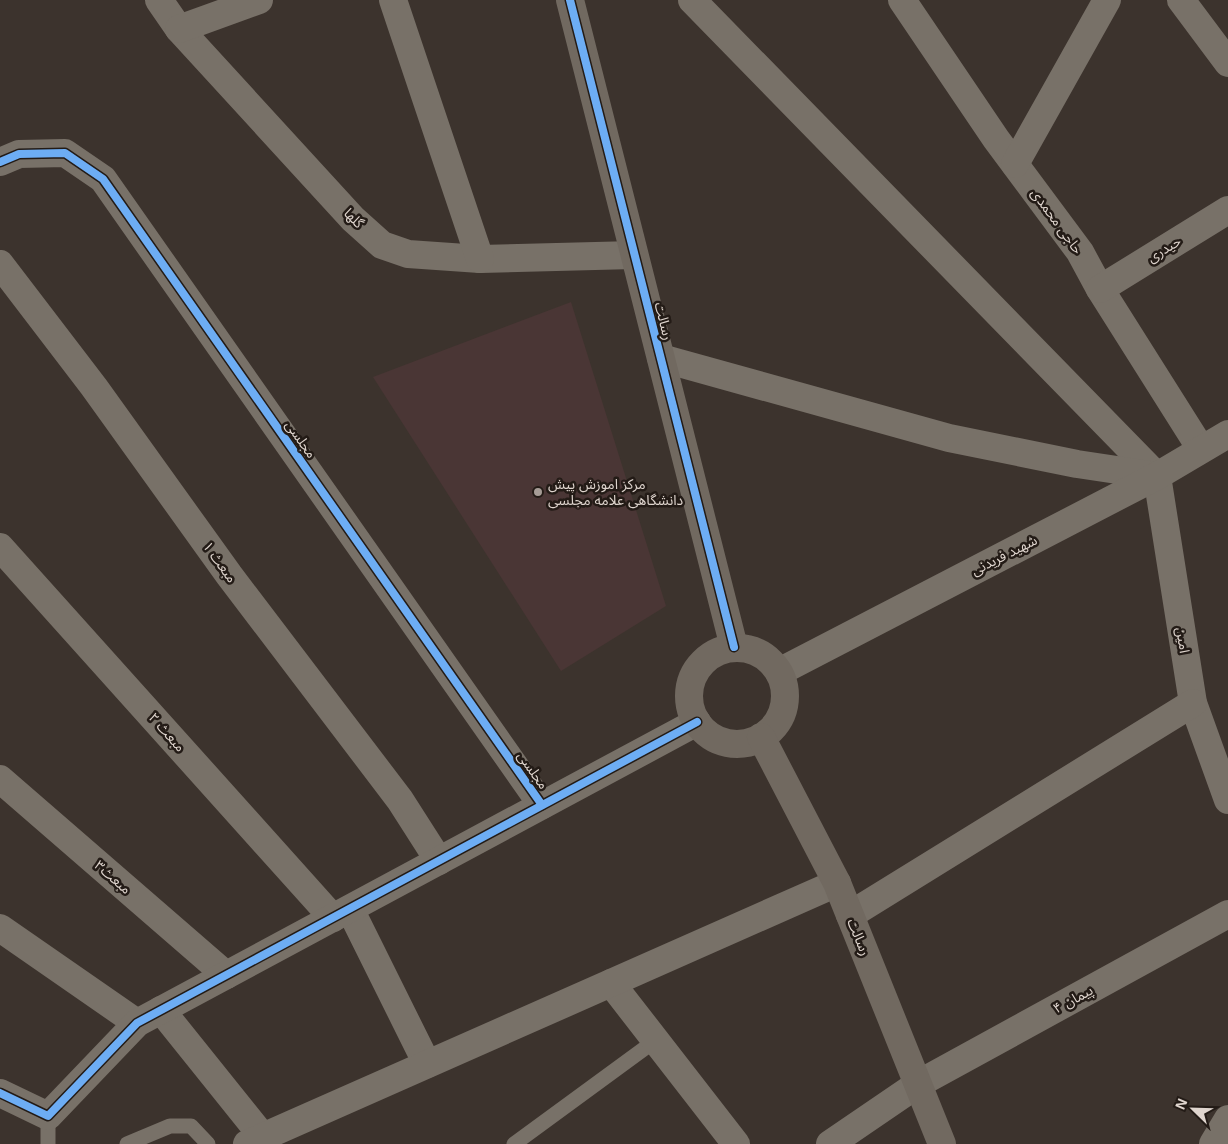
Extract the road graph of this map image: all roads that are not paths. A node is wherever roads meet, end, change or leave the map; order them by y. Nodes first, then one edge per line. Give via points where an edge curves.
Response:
1 (159, 0) edge
2 (259, 0) edge
3 (393, 0) edge
4 (570, 0) edge
5 (692, 0) edge
6 (902, 0) edge
7 (1107, 0) edge
8 (1181, 0) edge
9 (180, 29) junction
10 (1228, 63) edge
11 (0, 162) edge
12 (1015, 164) junction
13 (1228, 210) edge
14 (634, 255) junction
15 (480, 259) junction
16 (0, 264) edge
17 (1100, 289) junction
18 (661, 358) junction
19 (1228, 434) edge
20 (1202, 449) junction
21 (1156, 476) junction
22 (0, 547) edge
23 (734, 647) junction
24 (779, 672) junction
25 (1193, 704) junction
26 (697, 722) junction
27 (761, 738) junction
28 (0, 779) edge
29 (1226, 789) edge
30 (542, 805) junction
31 (439, 861) junction
32 (837, 883) junction
33 (342, 913) junction
34 (1228, 914) edge
35 (850, 915) junction
36 (0, 928) edge
37 (226, 975) junction
38 (611, 983) junction
39 (161, 1010) junction
40 (137, 1023) junction
41 (656, 1040) junction
42 (426, 1064) junction
43 (918, 1084) junction
44 (0, 1093) edge
45 (48, 1116) junction
46 (1228, 1119) edge
47 (255, 1140) edge
48 (48, 1144) edge
49 (127, 1144) edge
50 (208, 1144) edge
51 (514, 1144) edge
52 (736, 1144) edge
53 (830, 1144) edge
54 (942, 1144) edge
55 (1213, 1144) edge

1 - 9 street, گلها
2 - 9 street
3 - 15 street
4 - 14 street, رسالت
5 - 21 street
6 - 12 street, حاجی محمدی
7 - 12 street
8 - 10 street
9 - 15 street, گلها via 353,219 382,245 408,254
11 - 30 street, مجلسی via 19,154 65,153 104,179
12 - 17 street, حاجی محمدی via 1080,252
13 - 17 street, حیدری
14 - 15 street, گلها
14 - 18 street, رسالت
16 - 31 street, مبعث ۱ via 400,800
17 - 20 street, حاجی محمدی
18 - 21 street via 949,438
18 - 23 street, رسالت
19 - 20 street, شهید فریدنی
20 - 21 street, شهید فریدنی
21 - 24 street, شهید فریدنی
21 - 25 street, امین
22 - 33 street, مبعث ۲
23 - 24 street via 760,653
23 - 26 street via 704,661 694,674 689,690 690,707
24 - 27 street via 785,700 781,715
25 - 29 street, امین
25 - 35 street
26 - 27 street via 707,733 733,744
26 - 30 street
27 - 32 street, رسالت
28 - 37 street, مبعث۳
30 - 31 street
31 - 33 street
32 - 35 street, رسالت
32 - 38 street
33 - 37 street
33 - 42 street, مبعث ۲
34 - 43 street, پیمان ۴
35 - 43 street, رسالت
36 - 40 street
37 - 39 street
38 - 41 street
38 - 42 street
39 - 40 street
39 - 47 street
40 - 45 street
41 - 51 lane
41 - 52 street
42 - 47 street
43 - 53 street, پیمان ۴
43 - 54 street, رسالت
44 - 45 street
45 - 48 lane
46 - 55 street
49 - 50 lane via 170,1126 191,1126

